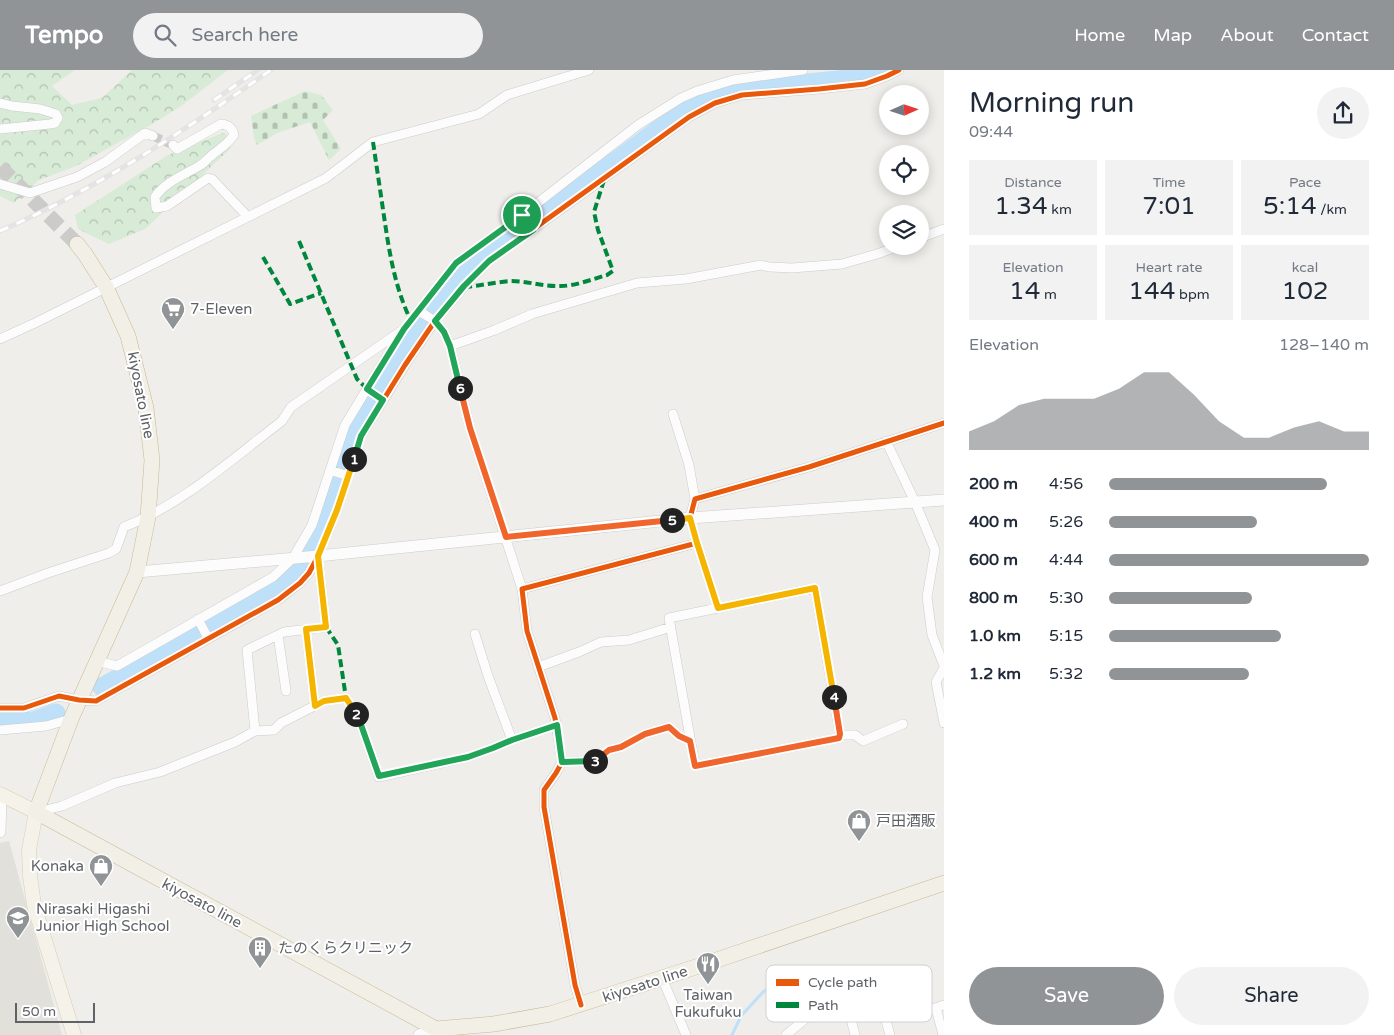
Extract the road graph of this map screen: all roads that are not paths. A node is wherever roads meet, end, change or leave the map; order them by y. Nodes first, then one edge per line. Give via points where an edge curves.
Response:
1 (589, 70) edge
2 (803, 70) edge
3 (899, 70) edge
4 (0, 103) edge
5 (0, 129) edge
6 (153, 136) tunnel mouth
7 (174, 145) tunnel mouth
8 (0, 184) edge
9 (248, 217) junction
10 (523, 217) junction
11 (532, 229) junction
12 (944, 229) edge
13 (929, 235) edge
14 (77, 244) tunnel mouth
15 (879, 253) edge
16 (106, 287) junction
17 (421, 312) junction
18 (433, 320) junction
19 (404, 329) junction
20 (0, 339) edge
21 (450, 346) junction
22 (367, 389) junction
23 (383, 400) junction
24 (672, 414) dead end
25 (944, 423) edge
26 (886, 441) junction
27 (332, 471) junction
28 (347, 476) junction
29 (695, 499) junction
30 (944, 500) edge
31 (915, 502) junction
32 (148, 517) junction
33 (690, 518) junction
34 (506, 537) junction
35 (697, 543) junction
36 (318, 556) junction
37 (293, 558) junction
38 (137, 572) junction
39 (522, 589) junction
40 (0, 592) edge
41 (718, 608) junction
42 (199, 622) junction
43 (671, 627) junction
44 (306, 629) junction
45 (475, 634) dead end
46 (278, 635) junction
47 (207, 636) junction
48 (96, 661) junction
49 (944, 667) edge
50 (538, 668) junction
51 (286, 692) dead end
52 (79, 700) junction
53 (315, 706) junction
54 (0, 708) edge
55 (71, 719) junction
56 (944, 723) edge
57 (903, 724) dead end
58 (557, 725) junction
59 (0, 730) edge
60 (255, 731) junction
61 (840, 734) junction
62 (512, 740) junction
63 (690, 741) junction
64 (562, 762) junction
65 (1, 795) edge
66 (36, 812) junction
67 (0, 833) edge
68 (944, 883) edge
69 (662, 978) junction
70 (581, 1005) junction
71 (940, 1006) edge
72 (802, 1022) edge
73 (852, 1022) edge
74 (886, 1022) edge
75 (440, 1031) edge
76 (74, 1035) edge
77 (419, 1035) edge
78 (686, 1035) edge
79 (786, 1035) edge
80 (855, 1035) edge
81 (890, 1035) edge
82 (943, 1035) edge

1 - 9 street via 506,95 479,114 373,142 326,178
2 - 10 street via 733,80 680,98 638,125
3 - 11 street via 865,84 742,96 715,103 689,117
4 - 5 street via 40,109 56,114 58,118 50,124
6 - 8 street via 145,133 76,178 30,193
7 - 9 street via 177,149 220,124 233,130 231,140 202,165 158,192 156,208 167,206 208,178
9 - 16 street
10 - 11 street
10 - 17 street via 456,263
11 - 18 street via 489,261
12 - 13 street
14 - 16 highway, kiyosato line
15 - 21 street via 842,264 792,268 761,264 686,279 637,283 532,314
16 - 20 street
16 - 32 highway, kiyosato line via 128,336 146,408 152,460
17 - 18 street
17 - 19 street
18 - 21 street via 444,332
18 - 23 street
19 - 22 street
19 - 32 street via 291,407 282,421 188,493
21 - 34 street via 470,428
22 - 23 street
22 - 27 street via 345,425
23 - 28 street via 361,436
24 - 29 street via 689,465
25 - 26 street
26 - 29 street
26 - 31 street
27 - 28 street
27 - 37 street via 312,525
28 - 36 street
29 - 33 street
30 - 31 street
31 - 33 street
31 - 49 street via 935,550 927,597 932,634
32 - 38 highway, kiyosato line
32 - 40 street via 124,527 116,549 109,553
33 - 34 street
33 - 35 street
34 - 36 street
34 - 39 street
35 - 39 street
35 - 41 street
36 - 37 street
36 - 44 street via 326,627
36 - 47 street via 309,573 278,600
37 - 38 street
37 - 42 street via 273,577
38 - 48 highway, kiyosato line
39 - 50 street via 527,631
41 - 43 street via 669,618
41 - 61 street via 815,588
42 - 47 street
42 - 48 street via 117,666
43 - 50 street via 629,640 601,642
43 - 63 street
44 - 46 street
44 - 53 street
45 - 62 street
46 - 51 street
46 - 60 street via 247,650
47 - 52 street via 104,696 96,700
48 - 52 highway, kiyosato line
49 - 56 street via 936,682
50 - 58 street
52 - 54 street via 59,696 24,708
52 - 55 highway, kiyosato line
53 - 60 street via 281,723 274,730
53 - 62 street via 324,701 346,698 359,719 379,776 468,757
55 - 59 street via 46,726
55 - 66 highway, kiyosato line
57 - 61 street via 863,741 855,735
58 - 62 street
58 - 64 street
60 - 66 street via 160,772 115,783 62,806
61 - 63 street via 839,738 695,766
63 - 64 street via 669,727 609,750 596,760
64 - 70 street via 544,790 544,807
65 - 66 main road
65 - 67 street
66 - 75 highway, kiyosato line
66 - 76 main road via 29,850 34,905
68 - 69 highway, kiyosato line
69 - 70 highway, kiyosato line
69 - 78 street
70 - 75 highway, kiyosato line via 550,1014
71 - 82 street
72 - 79 street
73 - 80 street
74 - 81 street
75 - 77 street

